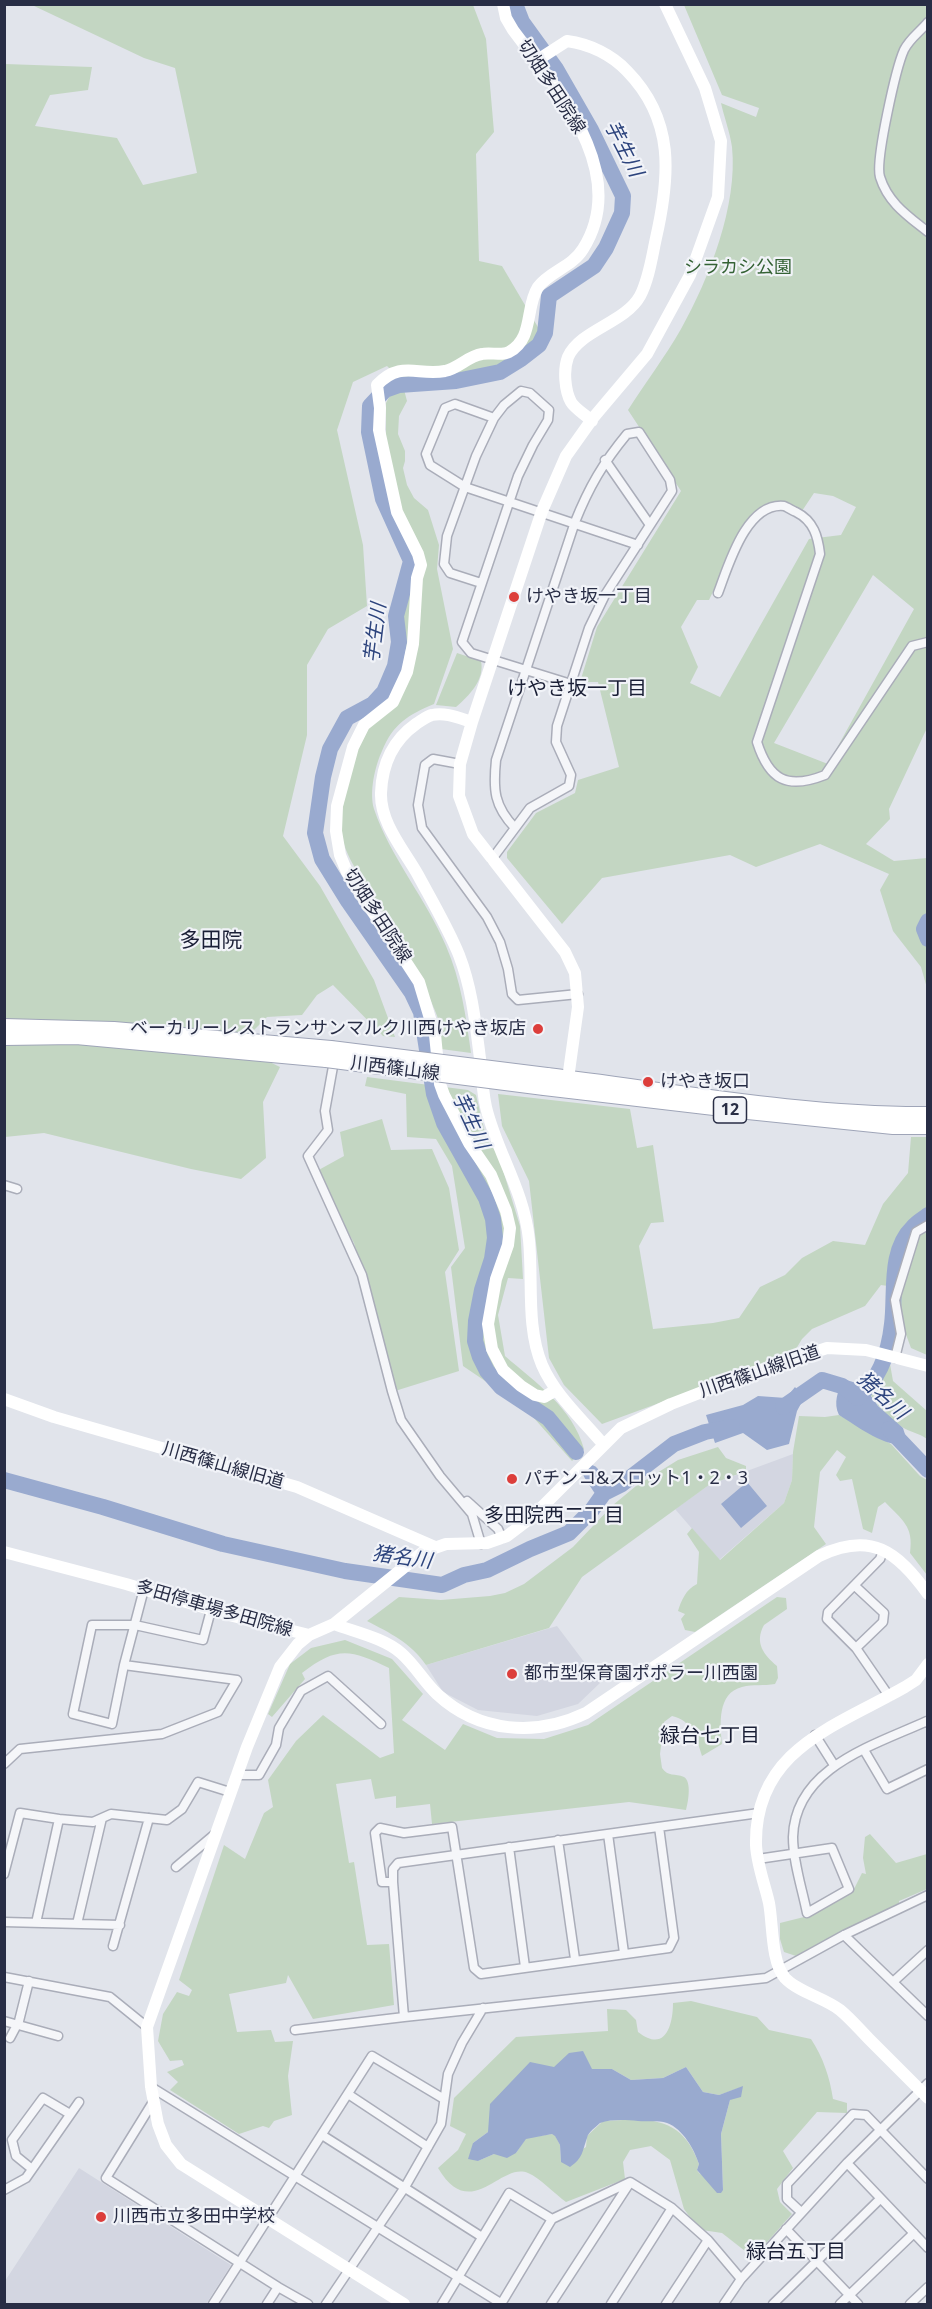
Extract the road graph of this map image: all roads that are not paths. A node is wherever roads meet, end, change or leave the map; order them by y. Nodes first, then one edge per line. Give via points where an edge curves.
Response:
1 (503, 4) edge
2 (665, 4) edge
3 (927, 22) edge
4 (538, 60) junction
5 (927, 232) edge
6 (494, 418) junction
7 (592, 421) junction
8 (605, 460) junction
9 (465, 487) junction
10 (509, 501) junction
11 (542, 512) junction
12 (575, 522) junction
13 (650, 525) junction
14 (638, 545) junction
15 (481, 584) junction
16 (718, 594) dead end
17 (927, 642) edge
18 (493, 660) junction
19 (527, 671) junction
20 (571, 684) junction
21 (472, 722) junction
22 (460, 764) junction
23 (515, 828) junction
24 (492, 859) junction
25 (578, 994) junction
26 (4, 1026) edge
27 (4, 1038) edge
28 (330, 1056) junction
29 (567, 1083) junction
30 (927, 1114) edge
31 (895, 1120) junction
32 (927, 1127) edge
33 (4, 1185) edge
34 (17, 1189) dead end
35 (927, 1225) edge
36 (888, 1356) junction
37 (927, 1366) edge
38 (556, 1390) junction
39 (4, 1399) edge
40 (603, 1444) junction
41 (440, 1476) junction
42 (502, 1538) junction
43 (481, 1544) junction
44 (435, 1547) junction
45 (883, 1551) junction
46 (4, 1552) edge
47 (855, 1586) junction
48 (144, 1589) junction
49 (927, 1594) edge
50 (211, 1610) junction
51 (334, 1624) junction
52 (135, 1625) junction
53 (309, 1635) junction
54 (856, 1648) junction
55 (927, 1664) edge
56 (124, 1665) junction
57 (889, 1696) junction
58 (927, 1723) edge
59 (381, 1724) dead end
60 (815, 1735) junction
61 (864, 1750) junction
62 (4, 1764) edge
63 (834, 1765) junction
64 (927, 1769) edge
65 (237, 1775) junction
66 (230, 1792) junction
67 (759, 1813) junction
68 (102, 1818) junction
69 (149, 1818) junction
70 (60, 1820) junction
71 (659, 1827) junction
72 (216, 1833) junction
73 (608, 1834) junction
74 (558, 1840) junction
75 (508, 1847) junction
76 (794, 1852) junction
77 (457, 1855) junction
78 (758, 1859) junction
79 (177, 1867) dead end
80 (4, 1874) edge
81 (393, 1882) junction
82 (927, 1895) edge
83 (4, 1922) edge
84 (36, 1923) junction
85 (77, 1924) junction
86 (120, 1925) junction
87 (844, 1935) junction
88 (113, 1946) dead end
89 (927, 1950) edge
90 (624, 1953) junction
91 (575, 1959) junction
92 (525, 1967) junction
93 (780, 1971) junction
94 (4, 1977) edge
95 (29, 1981) junction
96 (893, 1982) junction
97 (483, 2008) junction
98 (927, 2014) edge
99 (404, 2017) junction
100 (4, 2021) edge
101 (17, 2024) junction
102 (147, 2027) junction
103 (296, 2030) dead end
104 (58, 2036) dead end
105 (10, 2038) dead end
106 (151, 2087) junction
107 (925, 2090) edge
108 (348, 2094) junction
109 (444, 2099) junction
110 (79, 2102) dead end
111 (153, 2102) junction
112 (70, 2115) junction
113 (880, 2128) junction
114 (322, 2135) junction
115 (428, 2147) junction
116 (847, 2163) junction
117 (32, 2169) junction
118 (297, 2175) junction
119 (927, 2179) edge
120 (630, 2182) junction
121 (405, 2187) junction
122 (4, 2190) edge
123 (880, 2199) junction
124 (672, 2208) junction
125 (801, 2212) junction
126 (268, 2218) junction
127 (552, 2219) junction
128 (377, 2228) junction
129 (786, 2229) junction
130 (914, 2234) junction
131 (482, 2237) junction
132 (708, 2240) junction
133 (927, 2248) edge
134 (817, 2260) junction
135 (240, 2262) junction
136 (349, 2270) junction
137 (458, 2278) junction
138 (741, 2279) junction
139 (278, 2287) junction
140 (927, 2287) edge
141 (849, 2295) junction
142 (213, 2304) edge
143 (267, 2304) edge
144 (308, 2304) edge
145 (326, 2304) edge
146 (404, 2304) edge
147 (442, 2304) edge
148 (502, 2304) edge
149 (551, 2304) edge
150 (611, 2304) edge
151 (666, 2304) edge
152 (724, 2304) edge
153 (773, 2304) edge
154 (840, 2304) edge
155 (858, 2304) edge
156 (910, 2304) edge

1 - 4 street, 切畑多田院線 via 513,30
2 - 7 street via 705,88 721,141 718,197 690,275 647,354
3 - 5 street via 910,39 894,80 879,176 902,212
4 - 7 street via 567,41 618,62 653,103 664,138 664,199 641,294 632,308 580,343 568,357 565,379 572,403
4 - 38 street, 切畑多田院線 via 576,122 596,166 600,198 597,218 581,252 539,286 529,324 507,354 476,355 446,370 402,369 377,385 379,430 397,512 421,565 407,672 393,702 364,725 353,747 336,831 347,872 419,982 435,1035 444,1095 491,1175 506,1211 508,1245 496,1279 488,1324 492,1349 503,1370 535,1395 544,1397
6 - 9 street
6 - 9 street via 455,404 445,408 426,454 430,465
6 - 10 street via 521,391 530,393 549,410 548,420 532,445
7 - 11 street via 566,456
8 - 12 street
8 - 13 street
8 - 13 street via 627,434 639,432 670,480 672,491
9 - 10 street
9 - 15 street via 447,536 444,564 450,573
10 - 11 street
10 - 15 street
11 - 12 street
11 - 18 street
12 - 14 street
12 - 19 street
13 - 14 street
14 - 20 street via 601,603
15 - 18 street via 462,642 471,653
16 - 17 street via 745,529 764,510 784,506 800,514 818,533 820,554 757,742 764,764 784,780 806,783 825,775 912,646
18 - 19 street
18 - 21 street
19 - 20 street
19 - 23 street via 496,760 494,780 496,801
20 - 23 street via 557,726 556,742 571,775 569,786 530,808
21 - 22 street
21 - 38 street via 445,714 430,715 403,734 382,772 381,797 391,831 459,955 469,986 485,1103 525,1216 535,1344
22 - 24 street via 459,796 466,821
22 - 25 street via 433,759 424,765 418,805 422,828 487,917 500,942 512,994 518,999
23 - 24 street
24 - 25 street via 565,952 575,973
25 - 29 street
26 - 28 main road, 川西篠山線 / 12 via 114,1029
27 - 28 main road, 川西篠山線 / 12 via 76,1037
28 - 29 main road, 川西篠山線 / 12, bridge
28 - 41 street via 325,1111 328,1130 308,1156 362,1275 401,1420
29 - 31 main road, 川西篠山線 / 12 via 748,1112
30 - 31 main road, 川西篠山線 / 12
31 - 32 main road, 川西篠山線 / 12
33 - 34 street
35 - 36 street via 916,1232 896,1300 901,1334
36 - 37 street, 川西篠山線旧道
36 - 40 street, 川西篠山線旧道 via 866,1350 817,1351 671,1404 621,1428
38 - 40 street
39 - 44 street, 川西篠山線旧道 via 297,1487
40 - 42 street via 532,1517
41 - 42 street via 498,1529
41 - 43 street via 472,1514
42 - 43 street
43 - 44 street
44 - 51 street, 多田停車場多田院線 via 423,1552
45 - 47 street via 880,1560
45 - 49 street via 907,1566
45 - 51 street via 853,1545 819,1556 586,1713 570,1721 532,1729 512,1729 470,1717 435,1693 399,1652
46 - 48 street, 多田停車場多田院線
47 - 54 street via 884,1614 883,1622
47 - 54 street via 828,1612 826,1619
48 - 50 street, 多田停車場多田院線
48 - 52 street
50 - 52 street via 203,1640
50 - 53 street, 多田停車場多田院線
51 - 53 street, 多田停車場多田院線
52 - 56 street
52 - 56 street via 92,1625 73,1714 112,1724
53 - 65 street via 280,1667
54 - 57 street
55 - 57 street via 916,1680
56 - 62 street via 237,1680 218,1712 162,1734 20,1749
57 - 60 street
58 - 61 street
59 - 65 street via 328,1676 301,1691 279,1728 276,1745 259,1776
60 - 63 street
60 - 67 street via 798,1748 774,1778
61 - 63 street
61 - 64 street via 886,1789
63 - 76 street via 806,1792 798,1808
65 - 66 street
66 - 69 street via 198,1782 182,1809 166,1820
66 - 72 street
67 - 71 street
67 - 78 street
68 - 69 street via 111,1814
68 - 70 street via 93,1822
68 - 85 street
69 - 86 street
70 - 80 street via 20,1812
70 - 84 street
71 - 73 street
71 - 90 street via 674,1938 669,1948
72 - 79 street
72 - 102 street
73 - 74 street
73 - 90 street
74 - 75 street
74 - 91 street
75 - 77 street
75 - 92 street
76 - 76 street via 807,1913 849,1889 832,1848
76 - 78 street
77 - 81 street via 398,1863 393,1869
77 - 81 street via 452,1827 404,1833 380,1828 375,1833 382,1882
77 - 92 street via 474,1968 481,1974
78 - 93 street
81 - 99 street
82 - 87 street
83 - 84 street
84 - 85 street
85 - 86 street
86 - 88 street
87 - 93 street
87 - 96 street
89 - 96 street
90 - 91 street
91 - 92 street
93 - 97 street via 766,1978
93 - 107 street via 786,1979 840,2010
94 - 95 street
95 - 101 street
95 - 102 street via 110,1997
96 - 98 street
97 - 99 street
97 - 109 street via 453,2059
99 - 103 street
100 - 101 street
101 - 104 street
101 - 105 street
102 - 106 street
106 - 111 street
106 - 118 street
107 - 113 street
108 - 109 street via 372,2056
108 - 114 street
108 - 115 street
109 - 115 street via 441,2124
110 - 112 street
111 - 126 street via 166,2145 181,2164
111 - 135 street via 106,2178
112 - 117 street
112 - 117 street via 43,2098 12,2140 16,2156
113 - 116 street
113 - 119 street
113 - 125 street via 866,2115 853,2114 794,2176 787,2184 787,2199
114 - 118 street
114 - 121 street
115 - 121 street
116 - 123 street
116 - 125 street
117 - 122 street via 26,2178
118 - 126 street
118 - 128 street
120 - 124 street
120 - 127 street
120 - 149 street
121 - 128 street
121 - 131 street
123 - 130 street
123 - 134 street
124 - 132 street
124 - 150 street
125 - 129 street
126 - 135 street
126 - 136 street
127 - 131 street via 509,2193
127 - 148 street
128 - 136 street
128 - 137 street
129 - 134 street
129 - 138 street
130 - 133 street
130 - 141 street
131 - 137 street
132 - 138 street
132 - 151 street
134 - 141 street
134 - 153 street
135 - 139 street
135 - 142 street
136 - 145 street
136 - 146 street
137 - 147 street
137 - 148 street
138 - 152 street
139 - 143 street
139 - 144 street
140 - 156 street
141 - 154 street
141 - 155 street

